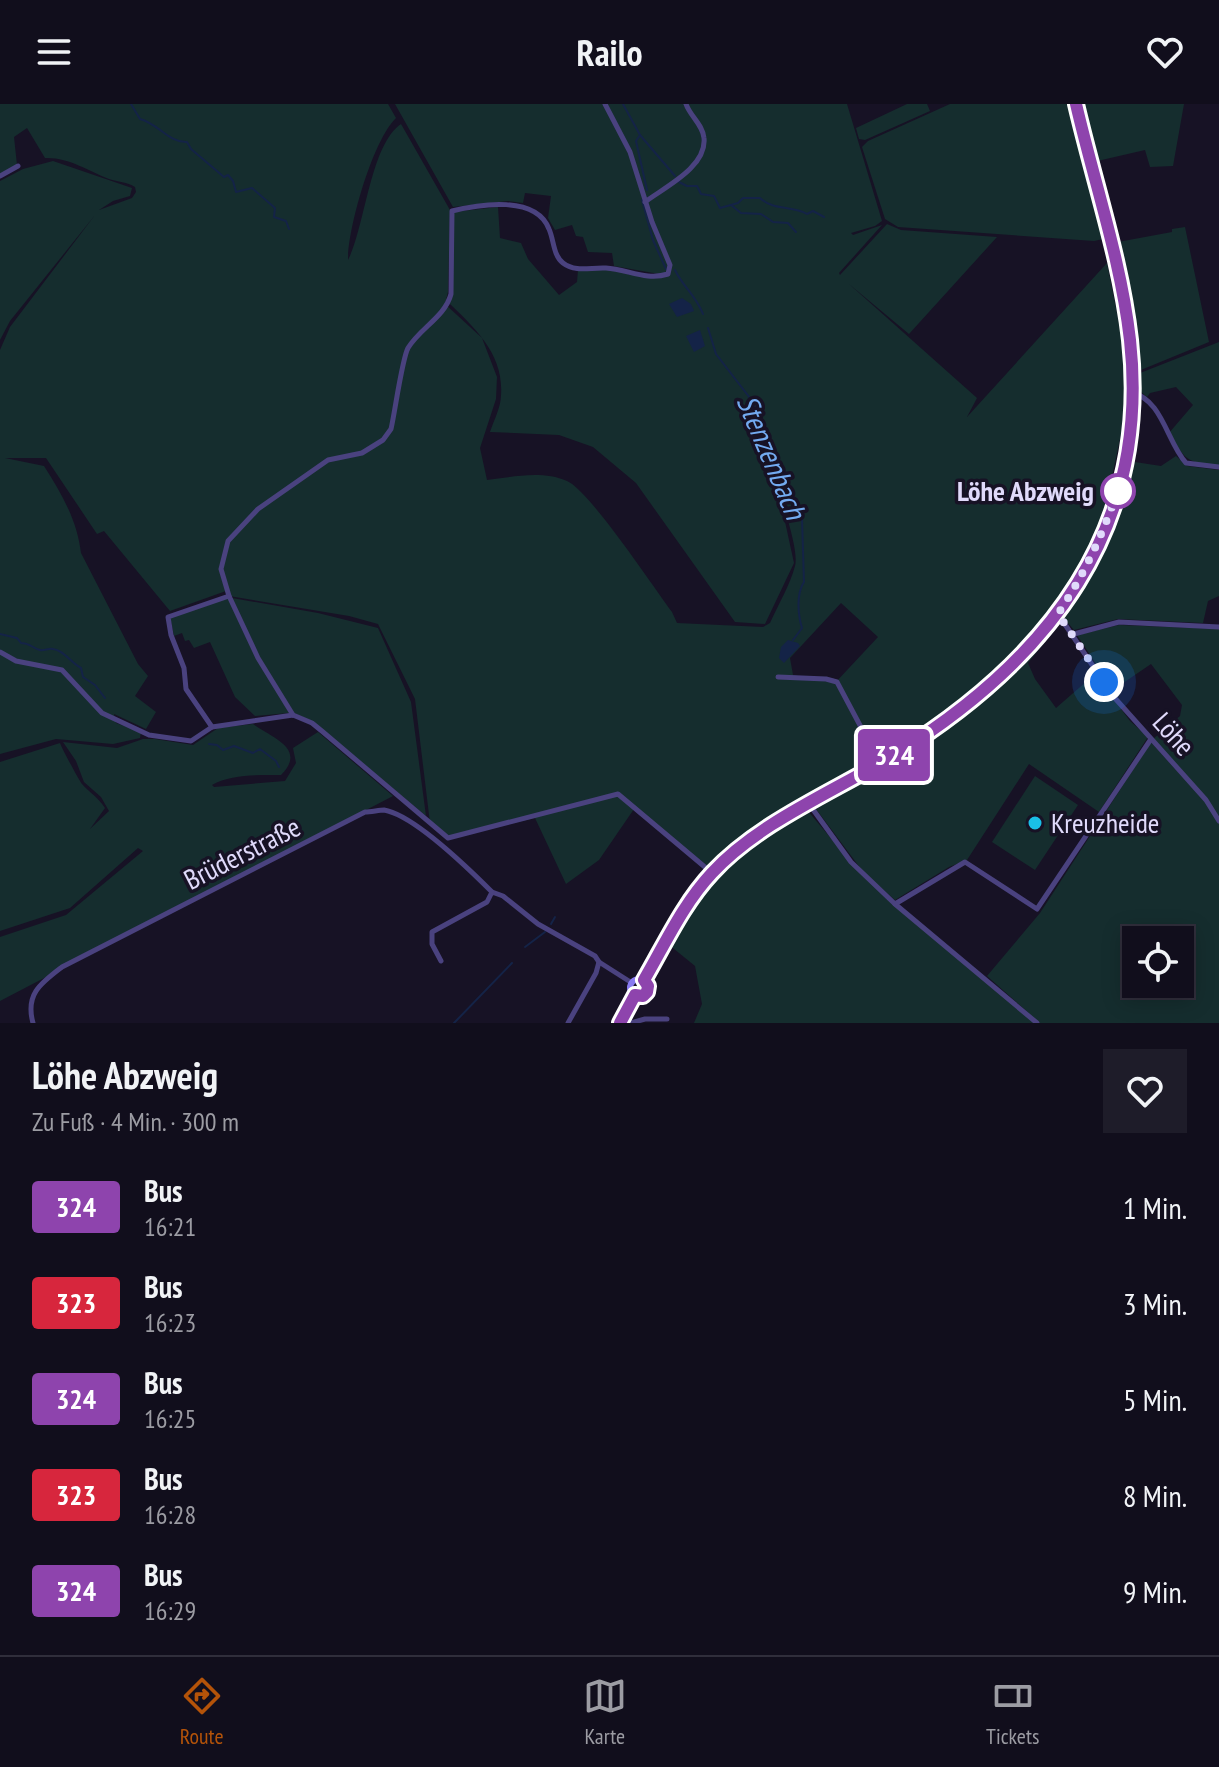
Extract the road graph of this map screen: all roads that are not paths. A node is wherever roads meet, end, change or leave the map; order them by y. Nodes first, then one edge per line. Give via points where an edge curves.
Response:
1 (605, 104) edge
2 (686, 104) edge
3 (1076, 104) edge
4 (18, 166) dead end
5 (0, 176) edge
6 (645, 202) junction
7 (1132, 393) junction
8 (1219, 467) edge
9 (229, 596) junction
10 (1058, 614) junction
11 (1219, 627) edge
12 (1073, 634) junction
13 (0, 652) edge
14 (778, 677) dead end
15 (293, 715) junction
16 (212, 727) junction
17 (1151, 739) junction
18 (880, 763) junction
19 (809, 804) junction
20 (1219, 821) edge
21 (712, 873) junction
22 (492, 892) junction
23 (895, 904) junction
24 (441, 961) dead end
25 (599, 962) junction
26 (644, 980) junction
27 (632, 983) junction
28 (635, 995) junction
29 (667, 1019) dead end
30 (33, 1023) edge
31 (568, 1023) edge
32 (620, 1023) edge
33 (631, 1023) edge
34 (1037, 1023) edge

1 - 6 street via 630,152
2 - 6 street via 704,135 702,152 687,171
3 - 7 main road via 1127,316
4 - 5 street
6 - 9 street via 670,265 668,274 653,277 567,266 539,214 523,206 452,211 451,294 406,351 391,429 362,453 328,460 258,509 228,541 221,569
7 - 8 street via 1149,400 1186,463
7 - 10 main road via 1127,450 1107,524
9 - 15 street
9 - 16 street via 168,617 186,689
10 - 12 street, Löhe
10 - 18 main road via 980,695
11 - 12 street via 1119,622
12 - 17 street, Löhe via 1113,696
13 - 16 street via 16,661 62,670 102,713 149,735 191,741
14 - 18 street via 837,682
15 - 16 street
15 - 21 street via 312,723 448,838 618,794
17 - 20 street, Löhe
17 - 23 street via 1037,909 965,862
18 - 19 main road
19 - 21 main road via 741,846
19 - 23 street via 857,869
21 - 26 main road
22 - 24 street via 487,902 432,932
22 - 25 street, Brüderstraße
22 - 30 street, Brüderstraße via 404,818 383,810 365,812 62,967 36,986 29,1007
23 - 34 street
25 - 27 street, Brüderstraße
25 - 31 street
26 - 27 main road
26 - 28 main road via 647,992
27 - 28 main road
28 - 32 main road
29 - 33 street

